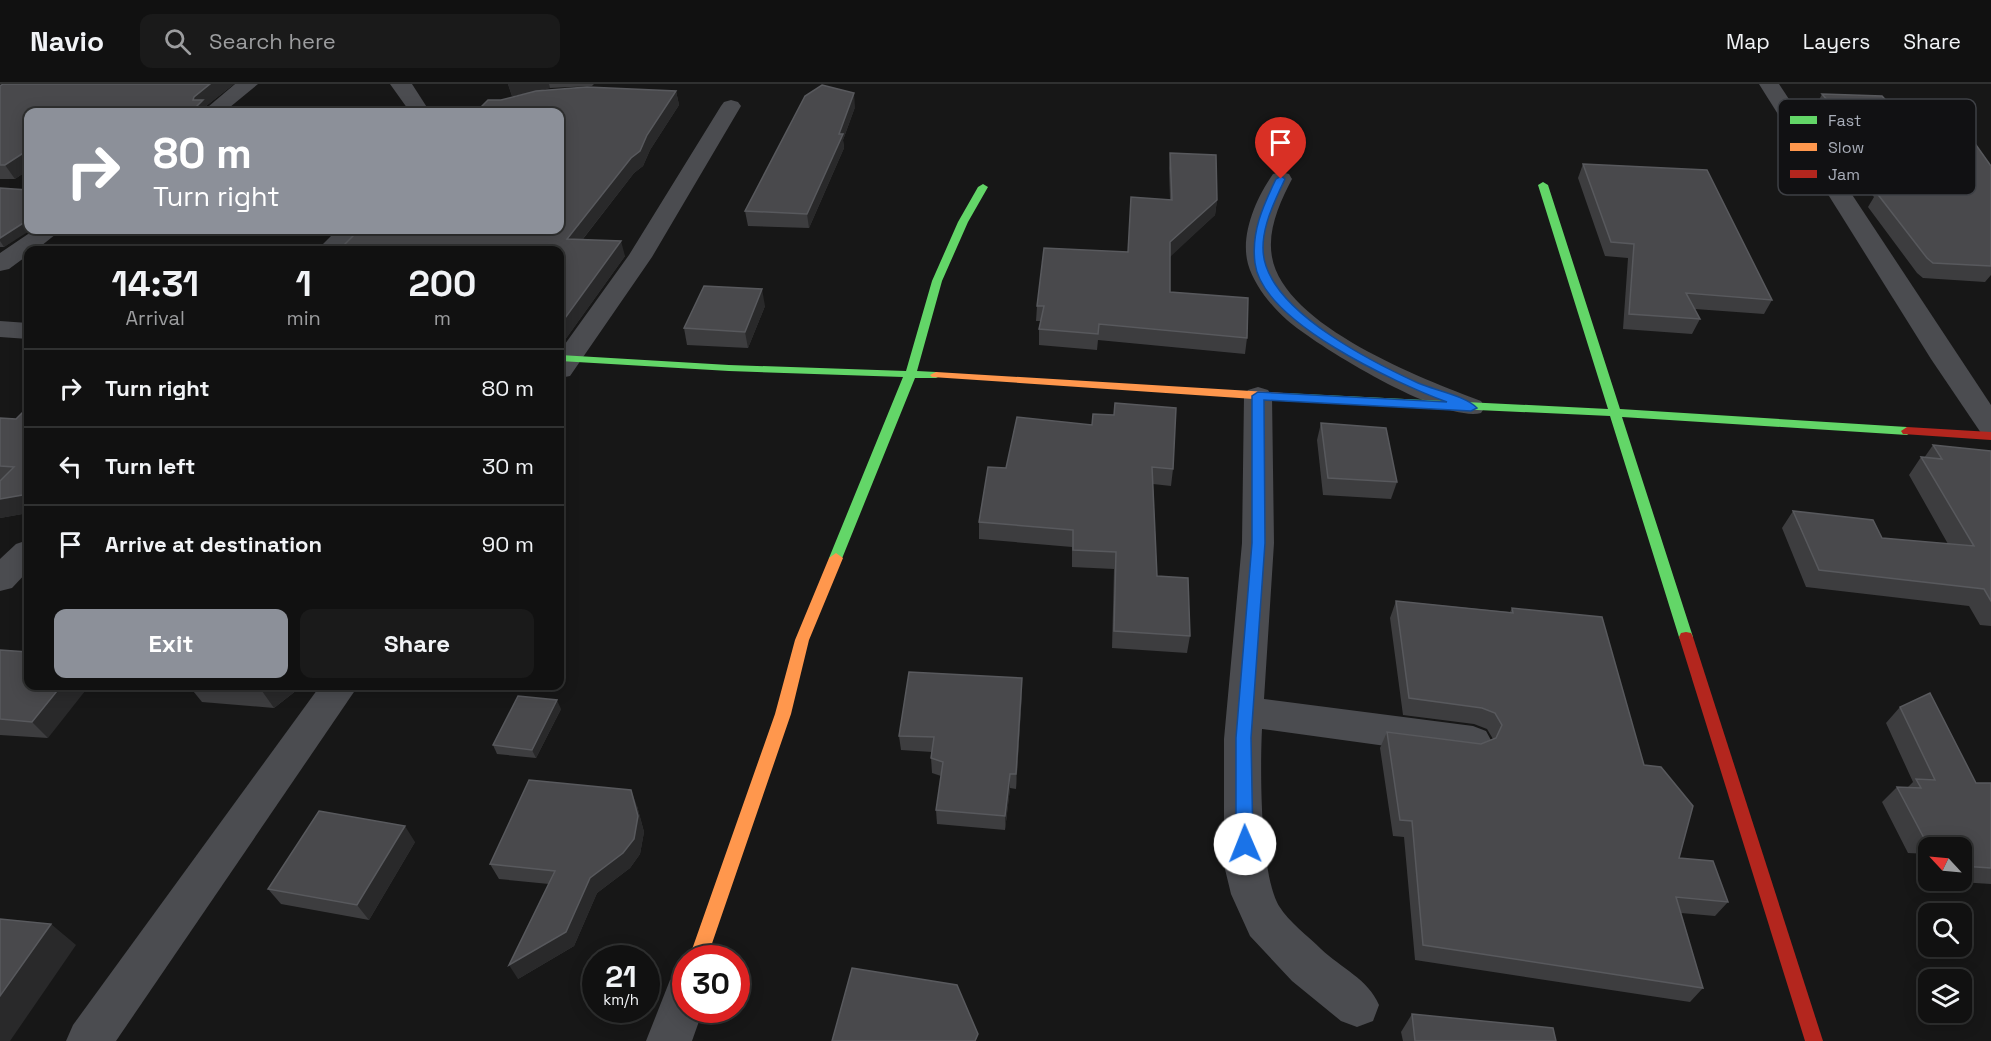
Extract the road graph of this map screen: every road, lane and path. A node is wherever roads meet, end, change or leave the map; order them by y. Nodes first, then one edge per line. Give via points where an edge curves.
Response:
1 (248, 84) edge
2 (400, 84) edge
3 (1769, 84) edge
4 (1779, 99) edge
5 (732, 106) dead end
6 (217, 108) edge
7 (418, 108) edge
8 (1281, 179) dead end
9 (1543, 185) dead end
10 (983, 187) dead end
11 (1840, 195) edge
12 (43, 234) edge
13 (347, 234) edge
14 (26, 246) edge
15 (333, 246) edge
16 (24, 247) edge
17 (0, 264) edge
18 (0, 329) edge
19 (24, 331) edge
20 (564, 359) edge
21 (564, 362) edge
22 (911, 373) junction
23 (1258, 396) junction
24 (1471, 408) junction
25 (1617, 413) junction
26 (1991, 426) edge
27 (1991, 436) edge
28 (24, 556) edge
29 (0, 579) edge
30 (337, 690) edge
31 (1246, 712) junction
32 (1473, 742) edge
33 (703, 945) edge
34 (1357, 1005) dead end
35 (676, 1023) edge
36 (89, 1041) edge
37 (669, 1041) edge
38 (1814, 1041) edge

1 - 6 street
2 - 7 street
3 - 4 street
5 - 20 street via 640,257
8 - 24 street via 1265,212 1260,238 1260,265 1275,296 1327,338 1371,365
9 - 25 street
10 - 22 street via 938,281
11 - 26 street
12 - 14 street
13 - 15 street
16 - 17 street
18 - 19 street
21 - 22 street
22 - 23 street
22 - 33 street via 802,640 783,714
23 - 24 street
23 - 31 street via 1258,543
24 - 25 street
25 - 27 street
25 - 38 street
28 - 29 street
30 - 36 street
31 - 32 street
31 - 34 street via 1245,865 1252,894 1265,922 1308,966
35 - 37 street

